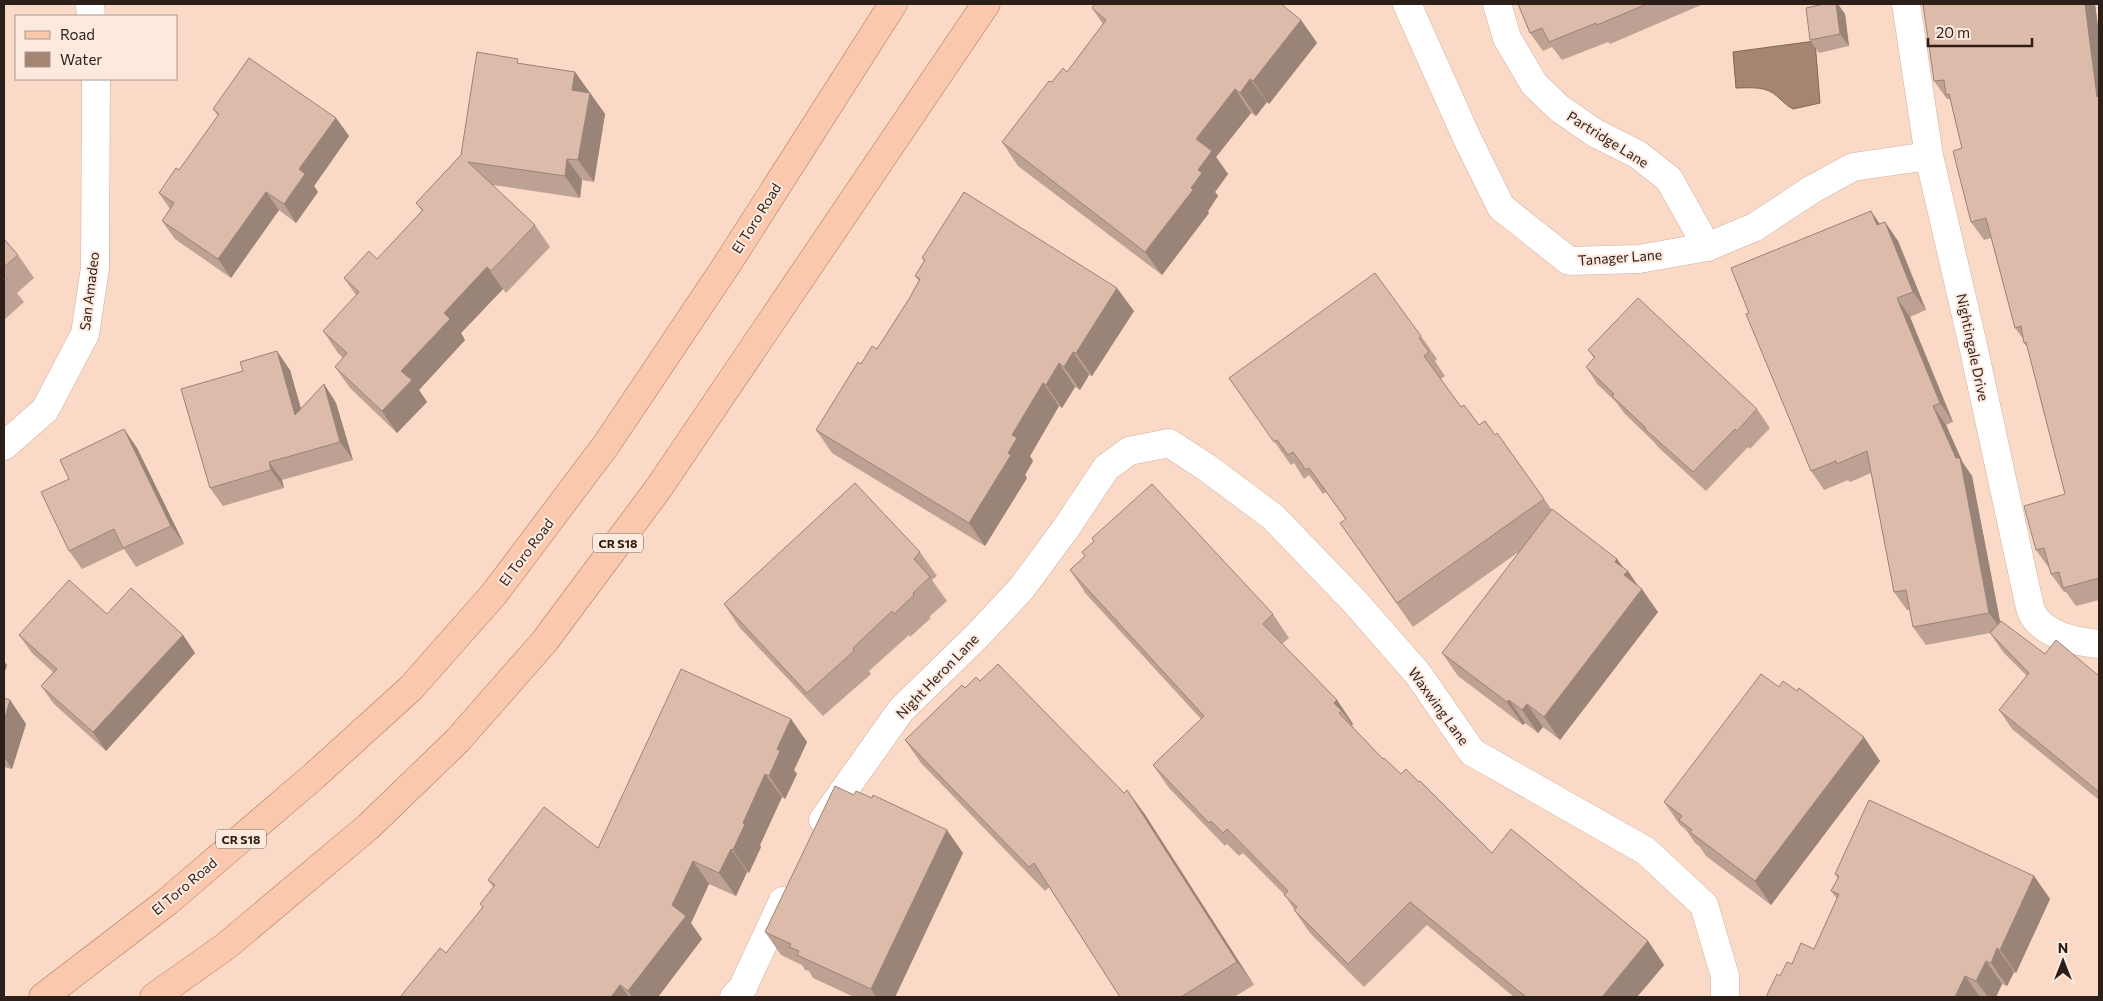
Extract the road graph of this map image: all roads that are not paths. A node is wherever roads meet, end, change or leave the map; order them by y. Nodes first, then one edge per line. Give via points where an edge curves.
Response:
1 (893, 4) edge
2 (986, 4) edge
3 (1407, 4) edge
4 (1498, 4) edge
5 (1906, 4) edge
6 (96, 80) edge
7 (1929, 156) junction
8 (1707, 247) junction
9 (4, 446) edge
10 (1206, 467) joint
11 (2099, 644) edge
12 (810, 844) edge
13 (794, 879) edge
14 (43, 997) edge
15 (154, 997) edge
16 (734, 997) edge
17 (1725, 997) edge

1 - 14 main road, El Toro Road / CR S18 via 726,266 617,429 494,594 411,688 314,776 167,902
2 - 15 main road, CR S18 via 658,489 544,642 457,741 368,827 226,946
3 - 8 street, Tanager Lane via 1501,207 1570,261 1639,259
4 - 8 street, Partridge Lane via 1507,38 1534,84 1559,108 1595,133 1637,154 1669,179
5 - 7 street, Nightingale Drive
6 - 9 street, San Amadeo via 95,268 85,334 45,410
7 - 8 street, Tanager Lane via 1853,168 1811,190 1755,227
7 - 11 street, Nightingale Drive via 2034,618 2048,630 2076,642
10 - 12 street, Night Heron Lane via 1169,443 1129,451 1106,468 1021,589 901,710 819,826
10 - 17 street, Waxwing Lane via 1273,517 1356,603 1418,674 1472,752 1646,852 1704,905 1725,976
13 - 16 street via 743,987

